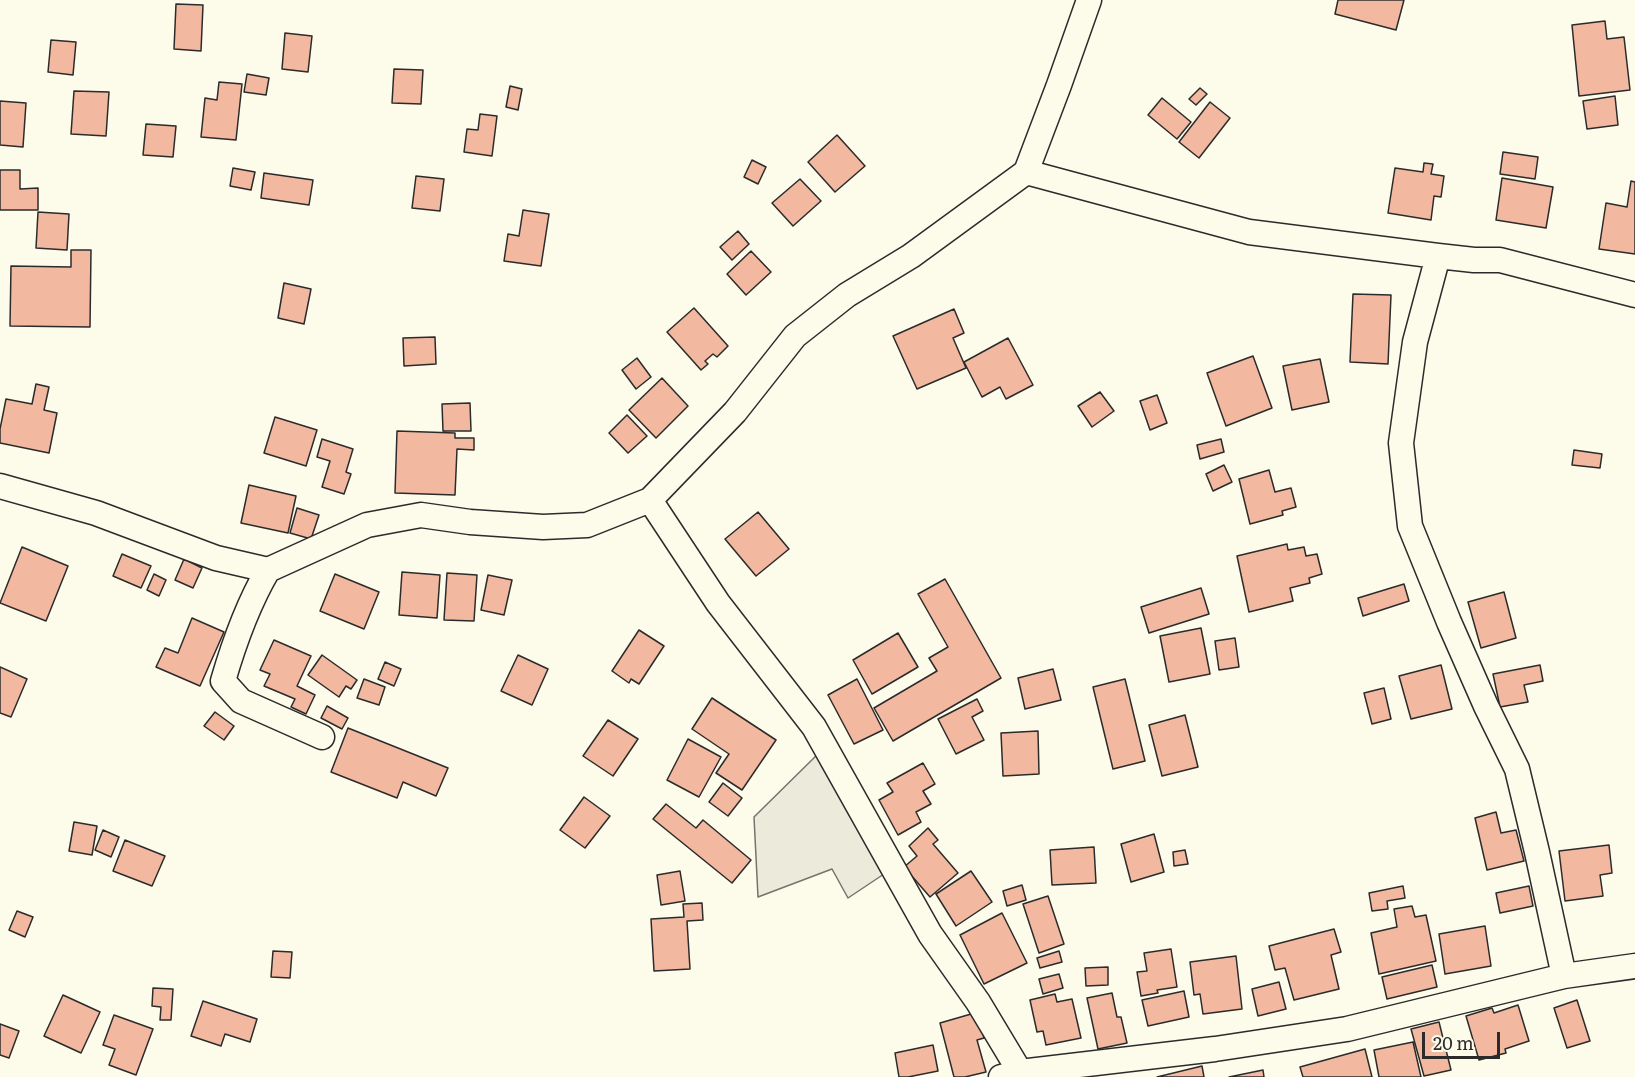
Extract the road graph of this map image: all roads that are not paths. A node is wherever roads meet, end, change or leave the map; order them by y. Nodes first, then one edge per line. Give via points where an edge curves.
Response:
1 (1089, 0) edge
2 (1026, 172) junction
3 (1438, 256) junction
4 (1635, 294) edge
5 (0, 486) edge
6 (650, 500) junction
7 (268, 570) junction
8 (322, 737) dead end
9 (1635, 966) edge
10 (1564, 976) junction
11 (1010, 1074) edge

1 - 2 street
2 - 3 street via 1249,232
2 - 6 street via 911,256 847,295 795,336 735,411
3 - 4 street via 1500,260
3 - 10 street via 1415,342 1401,443 1410,526 1467,664 1517,769
5 - 7 street via 96,513 216,558
6 - 7 street via 587,525 533,526 420,515 367,525
6 - 11 street via 718,603 814,727 930,934 978,1002
7 - 8 street via 233,647 224,681 241,701
9 - 10 street
10 - 11 street via 1347,1029

